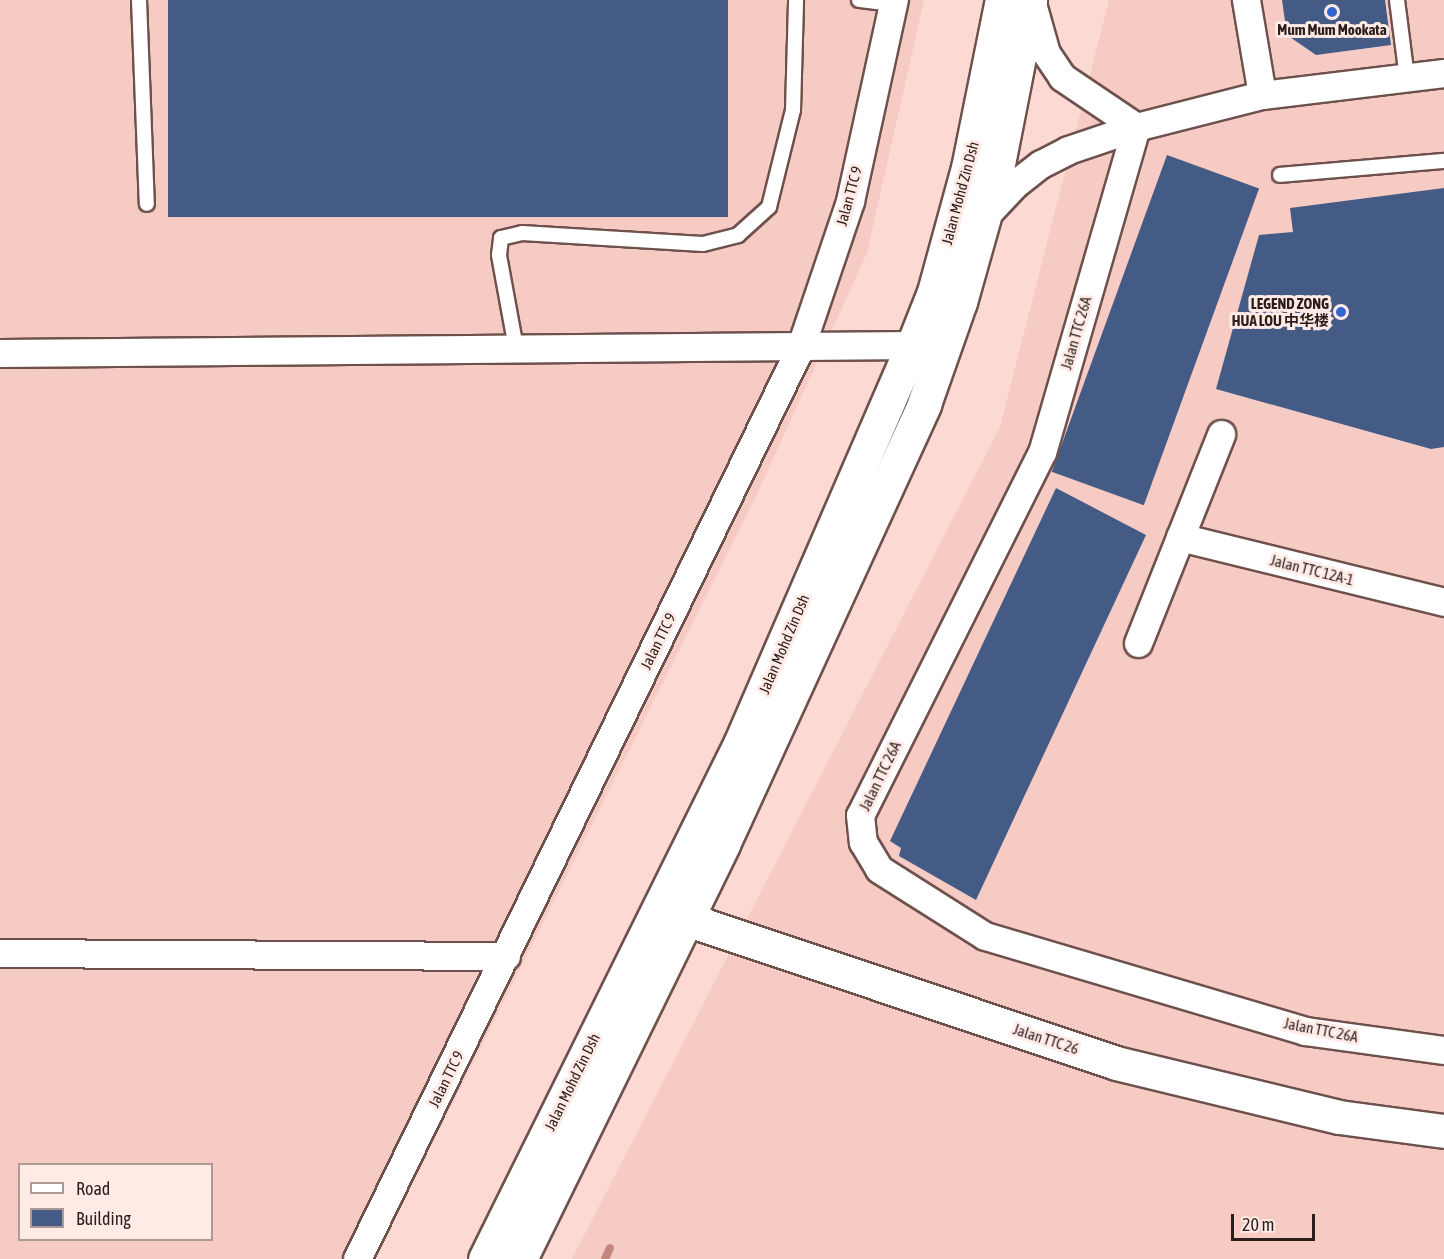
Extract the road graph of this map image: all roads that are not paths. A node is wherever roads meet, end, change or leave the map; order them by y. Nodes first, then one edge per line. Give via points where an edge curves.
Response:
1 (139, 0) edge
2 (796, 0) edge
3 (859, 0) edge
4 (1002, 0) edge
5 (1031, 0) edge
6 (1246, 0) edge
7 (1397, 0) edge
8 (894, 2) edge
9 (1444, 73) edge
10 (1407, 78) junction
11 (1262, 94) junction
12 (1136, 127) junction
13 (1444, 161) edge
14 (1280, 175) dead end
15 (147, 204) dead end
16 (982, 220) junction
17 (801, 346) junction
18 (516, 348) junction
19 (928, 349) junction
20 (0, 353) edge
21 (1221, 434) dead end
22 (1180, 537) junction
23 (1444, 602) edge
24 (1138, 643) dead end
25 (672, 915) junction
26 (0, 953) edge
27 (506, 956) junction
28 (1444, 1050) edge
29 (598, 1065) junction
30 (1444, 1131) edge
31 (357, 1259) edge
32 (485, 1259) edge
33 (520, 1259) edge

1 - 15 lane
2 - 18 lane via 793,110 769,207 738,235 703,244 522,233 501,238 499,255
3 - 8 lane
4 - 19 main road, Jalan Mohd Zin Dsh via 968,168 934,292
5 - 12 street via 1046,53 1062,77
5 - 16 main road, Jalan Mohd Zin Dsh via 1004,139
6 - 11 street
7 - 10 lane
8 - 17 street, Jalan TTC 9 via 850,201
9 - 10 street
10 - 11 street
11 - 12 street
12 - 16 street via 1068,150 1041,164 1015,184
12 - 28 street, Jalan TTC 26A via 1042,452 860,815 863,842 879,869 985,936 1305,1030
13 - 14 lane
16 - 19 main road, Jalan Mohd Zin Dsh
17 - 18 street
17 - 19 street
17 - 27 street, Jalan TTC 9
18 - 20 street
19 - 25 main road, Jalan Mohd Zin Dsh via 740,744
21 - 22 street
22 - 23 street, Jalan TTC 12A-1
22 - 24 street
25 - 29 main road, Jalan Mohd Zin Dsh
25 - 30 main road, Jalan TTC 26 via 1116,1063 1339,1118
26 - 27 street
27 - 31 street, Jalan TTC 9
29 - 32 main road, Jalan Mohd Zin Dsh
29 - 33 main road, Jalan Mohd Zin Dsh

